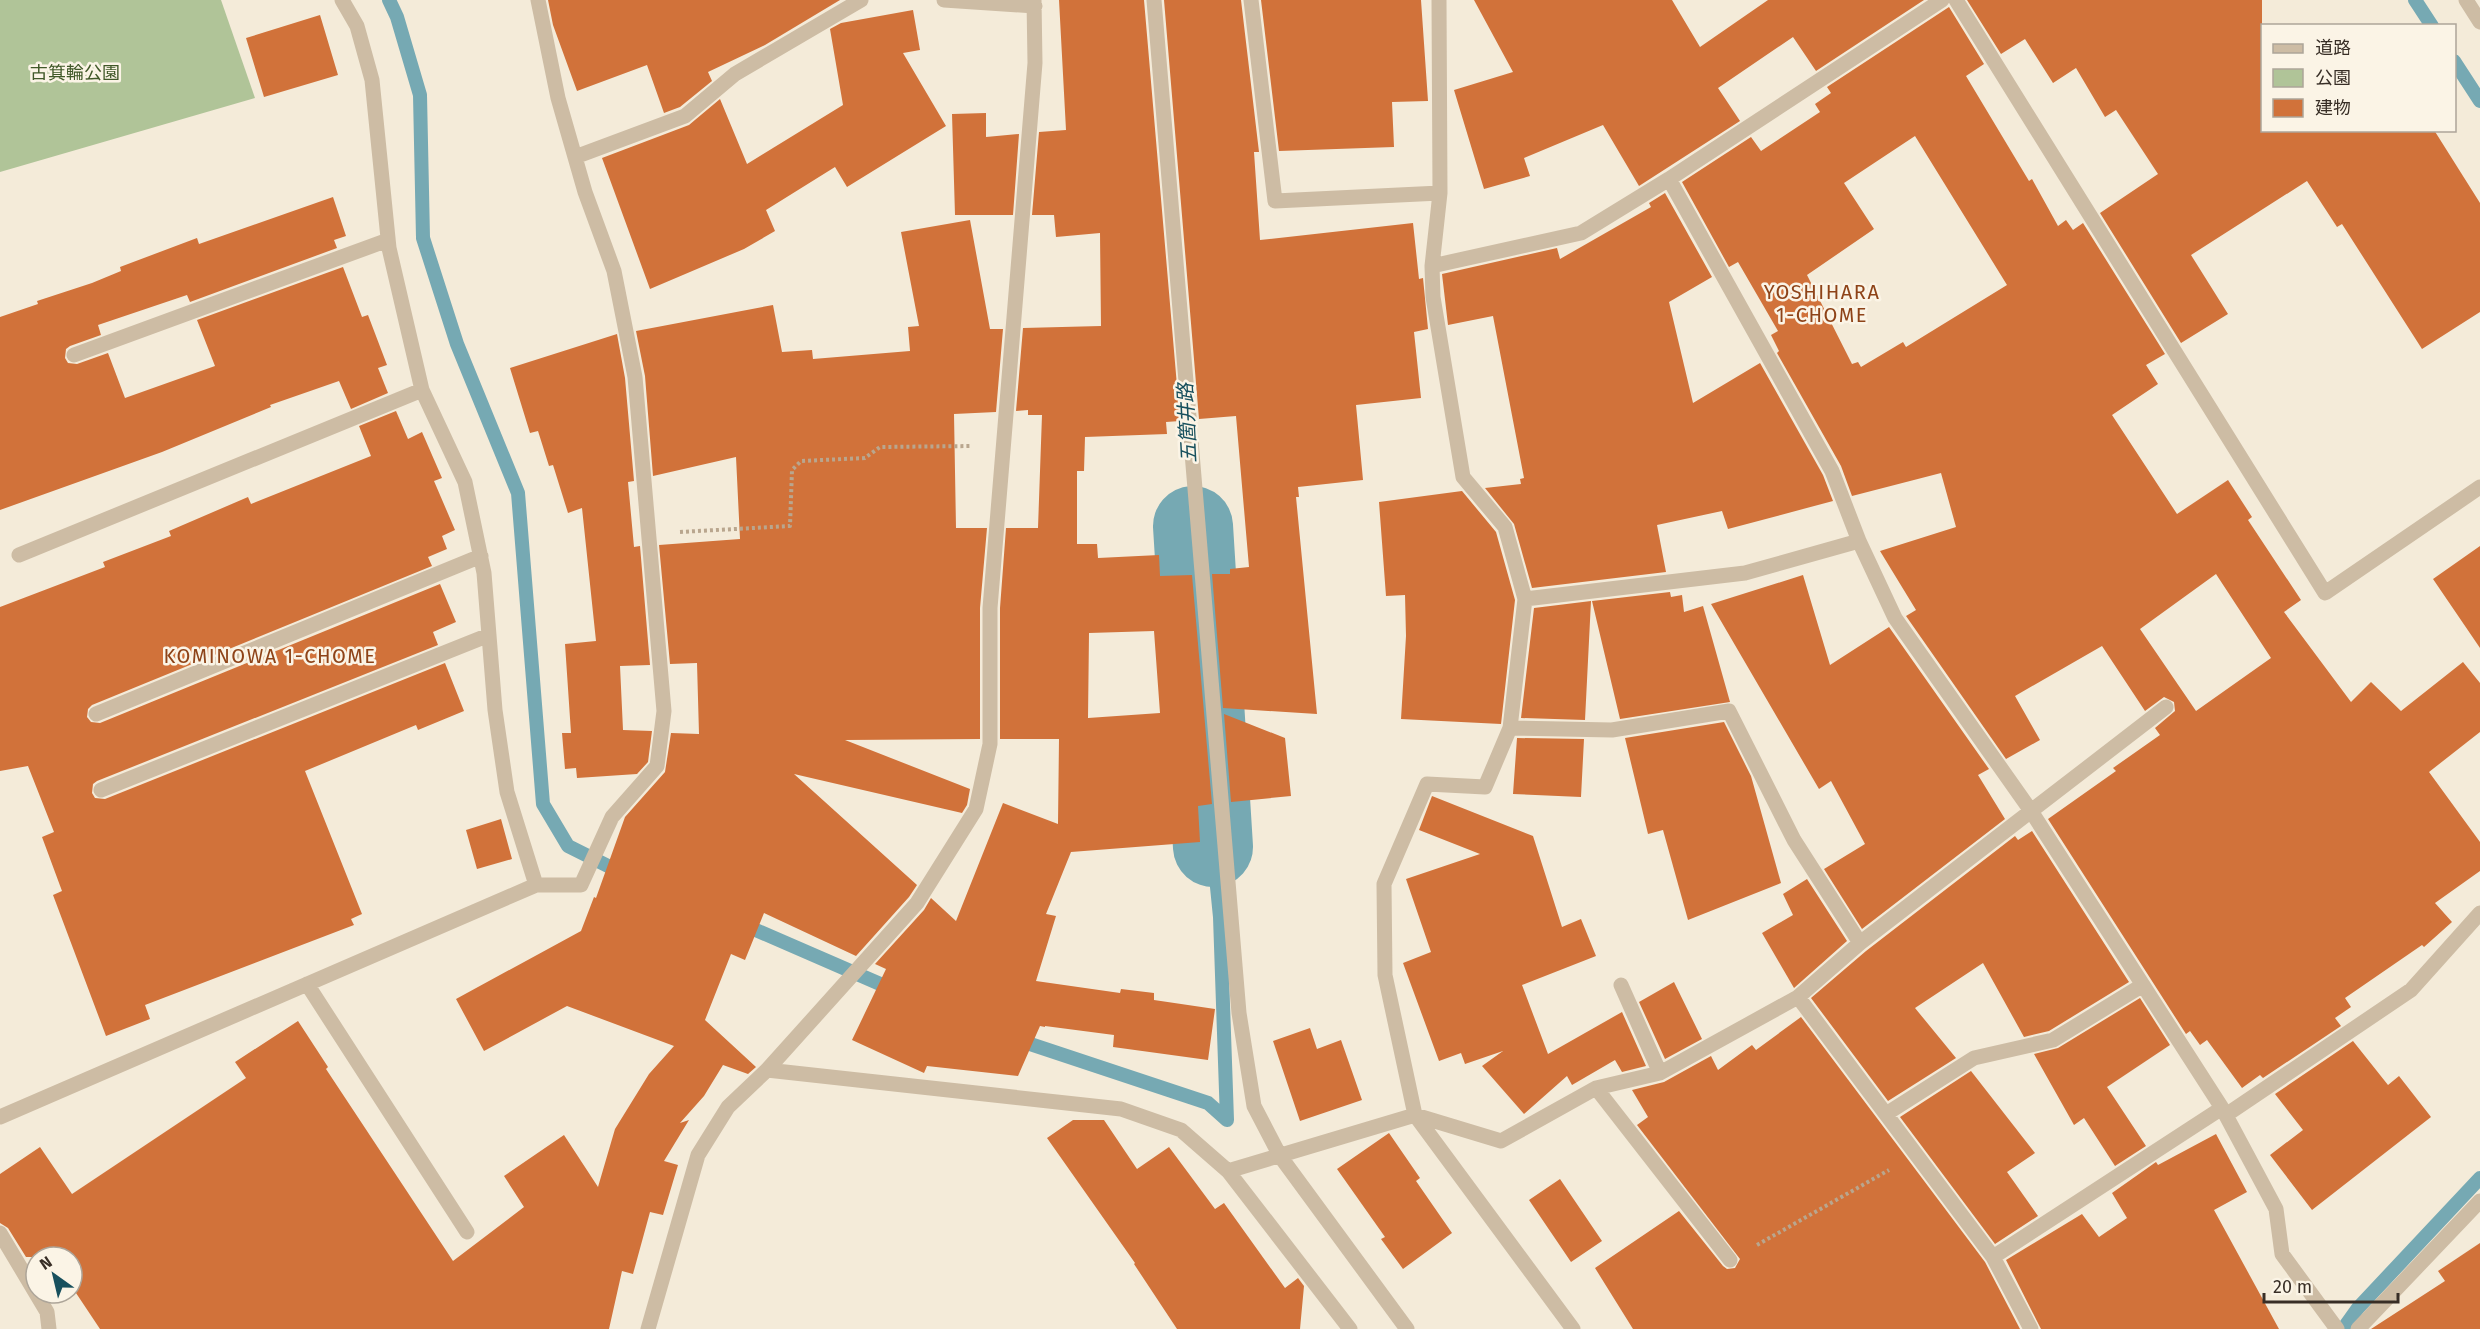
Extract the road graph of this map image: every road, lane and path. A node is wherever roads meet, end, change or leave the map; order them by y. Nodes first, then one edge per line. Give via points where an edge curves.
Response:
1 (342, 0) edge
2 (538, 0) edge
3 (861, 0) edge
4 (944, 0) edge
5 (1154, 0) edge
6 (1251, 0) edge
7 (1439, 0) edge
8 (1942, 0) edge
9 (1956, 0) edge
10 (2466, 0) edge
11 (1035, 3) edge
12 (2480, 22) edge
13 (575, 158) junction
14 (1669, 179) junction
15 (1440, 193) junction
16 (388, 240) junction
17 (1432, 266) junction
18 (74, 355) dead end
19 (422, 390) junction
20 (1004, 446) junction
21 (2480, 487) edge
22 (649, 534) junction
23 (1859, 541) junction
24 (19, 555) dead end
25 (481, 556) junction
26 (1525, 599) junction
27 (489, 635) junction
28 (2166, 707) dead end
29 (96, 714) dead end
30 (1510, 728) junction
31 (101, 790) dead end
32 (2031, 811) junction
33 (536, 885) junction
34 (2480, 913) edge
35 (1860, 943) junction
36 (307, 984) junction
37 (1621, 985) dead end
38 (2143, 985) junction
39 (1798, 997) junction
40 (767, 1070) junction
41 (1660, 1073) junction
42 (1596, 1088) junction
43 (2224, 1111) junction
44 (1886, 1114) junction
45 (1415, 1116) junction
46 (0, 1117) edge
47 (1916, 1155) junction
48 (1280, 1156) junction
49 (1228, 1171) junction
50 (2480, 1200) edge
51 (467, 1232) dead end
52 (0, 1233) edge
53 (1993, 1257) junction
54 (1730, 1260) joint
55 (1339, 1322) edge
56 (2363, 1328) edge
57 (49, 1329) edge
58 (648, 1329) edge
59 (1350, 1329) edge
60 (1407, 1329) edge
61 (1574, 1329) edge
62 (2031, 1329) edge
63 (2337, 1329) edge

1 - 16 street via 357,26 372,80
2 - 13 street
3 - 13 street via 735,74 685,116
4 - 11 street
5 - 48 street via 1239,1013 1254,1106
6 - 15 street via 1275,201
7 - 15 street
8 - 14 street
9 - 21 street via 2325,593
10 - 12 street
11 - 20 street via 1035,63
13 - 22 street via 614,271 635,377
14 - 17 street via 1581,233
14 - 23 street via 1832,471
15 - 17 street
16 - 18 street
16 - 19 street
17 - 26 street via 1432,297 1463,477 1505,527
19 - 24 street
19 - 25 street via 465,482
20 - 22 path via 880,447 865,458 801,461 792,470 790,525
20 - 40 street via 990,608 990,744 976,809 916,903
22 - 33 street via 664,711 657,766 612,817 581,885
23 - 26 street via 1745,573
23 - 32 street via 1895,618
25 - 27 street
25 - 29 street
26 - 30 street
27 - 31 street
27 - 33 street via 507,792
28 - 32 street
30 - 35 street via 1612,730 1729,711 1794,840
30 - 45 street via 1485,787 1427,784 1384,884 1385,975
32 - 35 street
32 - 38 street
33 - 36 street
34 - 43 street via 2412,990
35 - 39 street
36 - 46 street
36 - 51 street
37 - 41 street
38 - 43 street
38 - 44 street via 2054,1040 1974,1058
39 - 41 street
39 - 44 street
40 - 49 street via 1121,1109 1181,1130
40 - 58 street via 728,1107 698,1155
41 - 42 street
42 - 45 street via 1501,1141
42 - 54 street
43 - 53 street
43 - 63 street via 2276,1209 2282,1254
44 - 47 street
45 - 48 street
45 - 61 street
47 - 53 street
47 - 54 path
48 - 49 street
48 - 60 street
49 - 55 street
50 - 56 street
52 - 57 street via 46,1312
53 - 62 street
55 - 59 street

